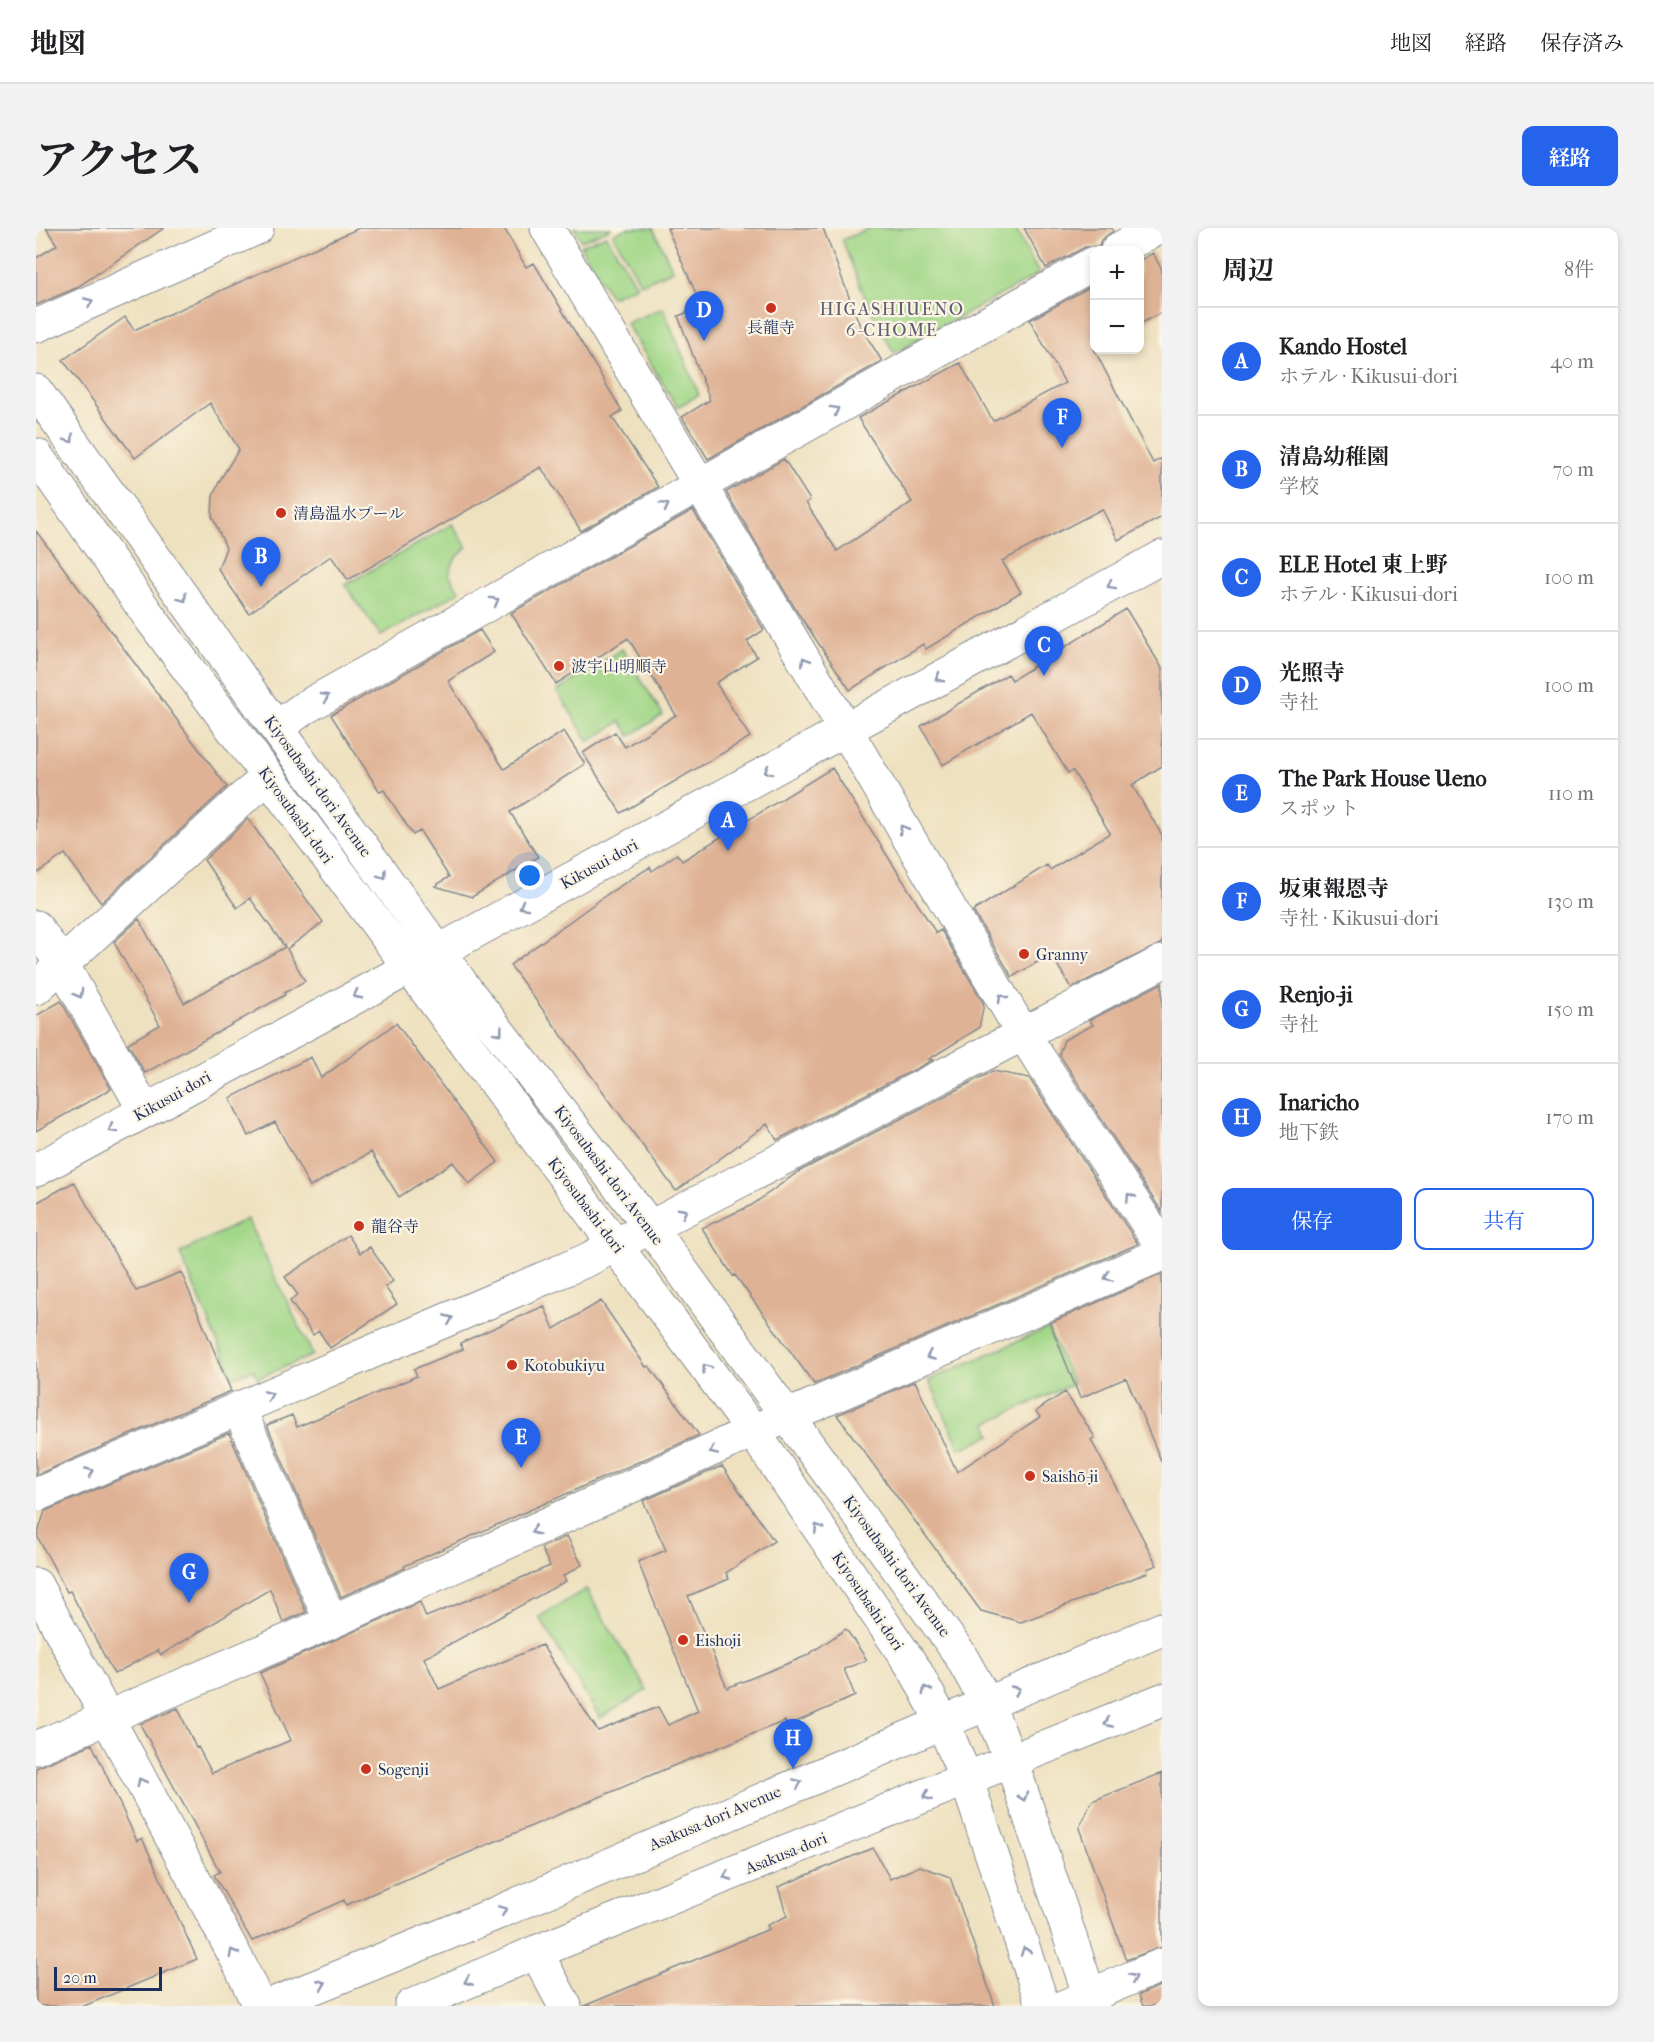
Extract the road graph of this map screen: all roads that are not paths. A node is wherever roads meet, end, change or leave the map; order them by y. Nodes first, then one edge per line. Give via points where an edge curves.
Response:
1 (257, 228) edge
2 (547, 228) edge
3 (1157, 228) edge
4 (1124, 246) edge
5 (1090, 266) edge
6 (36, 326) edge
7 (36, 391) edge
8 (36, 455) edge
9 (701, 486) junction
10 (1162, 557) edge
11 (276, 728) junction
12 (844, 729) junction
13 (268, 778) junction
14 (36, 927) edge
15 (439, 952) junction
16 (1162, 962) edge
17 (62, 964) junction
18 (409, 968) junction
19 (36, 988) edge
20 (1023, 1034) junction
21 (145, 1111) junction
22 (36, 1170) edge
23 (651, 1228) junction
24 (616, 1246) junction
25 (1162, 1246) edge
26 (1162, 1254) edge
27 (239, 1408) junction
28 (789, 1418) junction
29 (753, 1431) junction
30 (36, 1495) edge
31 (36, 1586) edge
32 (331, 1622) junction
33 (1162, 1629) edge
34 (1162, 1700) edge
35 (987, 1704) junction
36 (107, 1718) junction
37 (943, 1723) junction
38 (36, 1748) edge
39 (1012, 1763) junction
40 (967, 1781) junction
41 (536, 1952) junction
42 (1162, 1965) edge
43 (1082, 2003) edge
44 (259, 2006) edge
45 (268, 2006) edge
46 (411, 2006) edge
47 (565, 2006) edge
48 (1043, 2006) edge

6 -> 1 street
2 - 9 street
3 - 4 street
9 -> 5 street
7 -> 11 street, Kiyosubashi-dori Avenue
8 - 13 street, Kiyosubashi-dori
11 -> 9 street via 304,708
12 -> 9 street
10 -> 12 street, Kikusui-dori
11 -> 15 street, Kiyosubashi-dori Avenue
12 -> 15 street, Kikusui-dori
20 -> 12 street
13 - 17 street
13 - 18 street, Kiyosubashi-dori
14 - 17 street
15 - 18 street, Kikusui-dori
15 -> 23 street, Kiyosubashi-dori Avenue
16 - 20 street
17 - 19 street
17 -> 21 street
18 -> 21 street, Kikusui-dori
18 - 24 street, Kiyosubashi-dori
23 -> 20 street
25 -> 20 street
21 -> 22 street, Kikusui-dori
23 - 24 street
23 - 28 street, Kiyosubashi-dori Avenue
27 -> 24 street
29 -> 24 street, Kiyosubashi-dori
26 -> 28 street
30 -> 27 street
27 - 32 street
28 - 29 street
28 - 35 street, Kiyosubashi-dori Avenue via 959,1653
29 -> 32 street
37 -> 29 street, Kiyosubashi-dori via 915,1670
31 - 36 street
32 - 36 street
35 -> 33 street, Asakusa-dori Avenue
34 -> 39 street, Asakusa-dori
35 - 37 street, Asakusa-dori Avenue
35 - 39 street, Kiyosubashi-dori Avenue
36 - 38 street
44 -> 36 street
37 - 40 street, Kiyosubashi-dori
45 -> 37 street, Asakusa-dori Avenue
39 - 40 street, Asakusa-dori
39 -> 43 street, Kiyosubashi-dori Avenue
40 -> 41 street, Asakusa-dori
48 -> 40 street, Kiyosubashi-dori
41 -> 46 street, Asakusa-dori
41 - 47 street
43 -> 42 street

